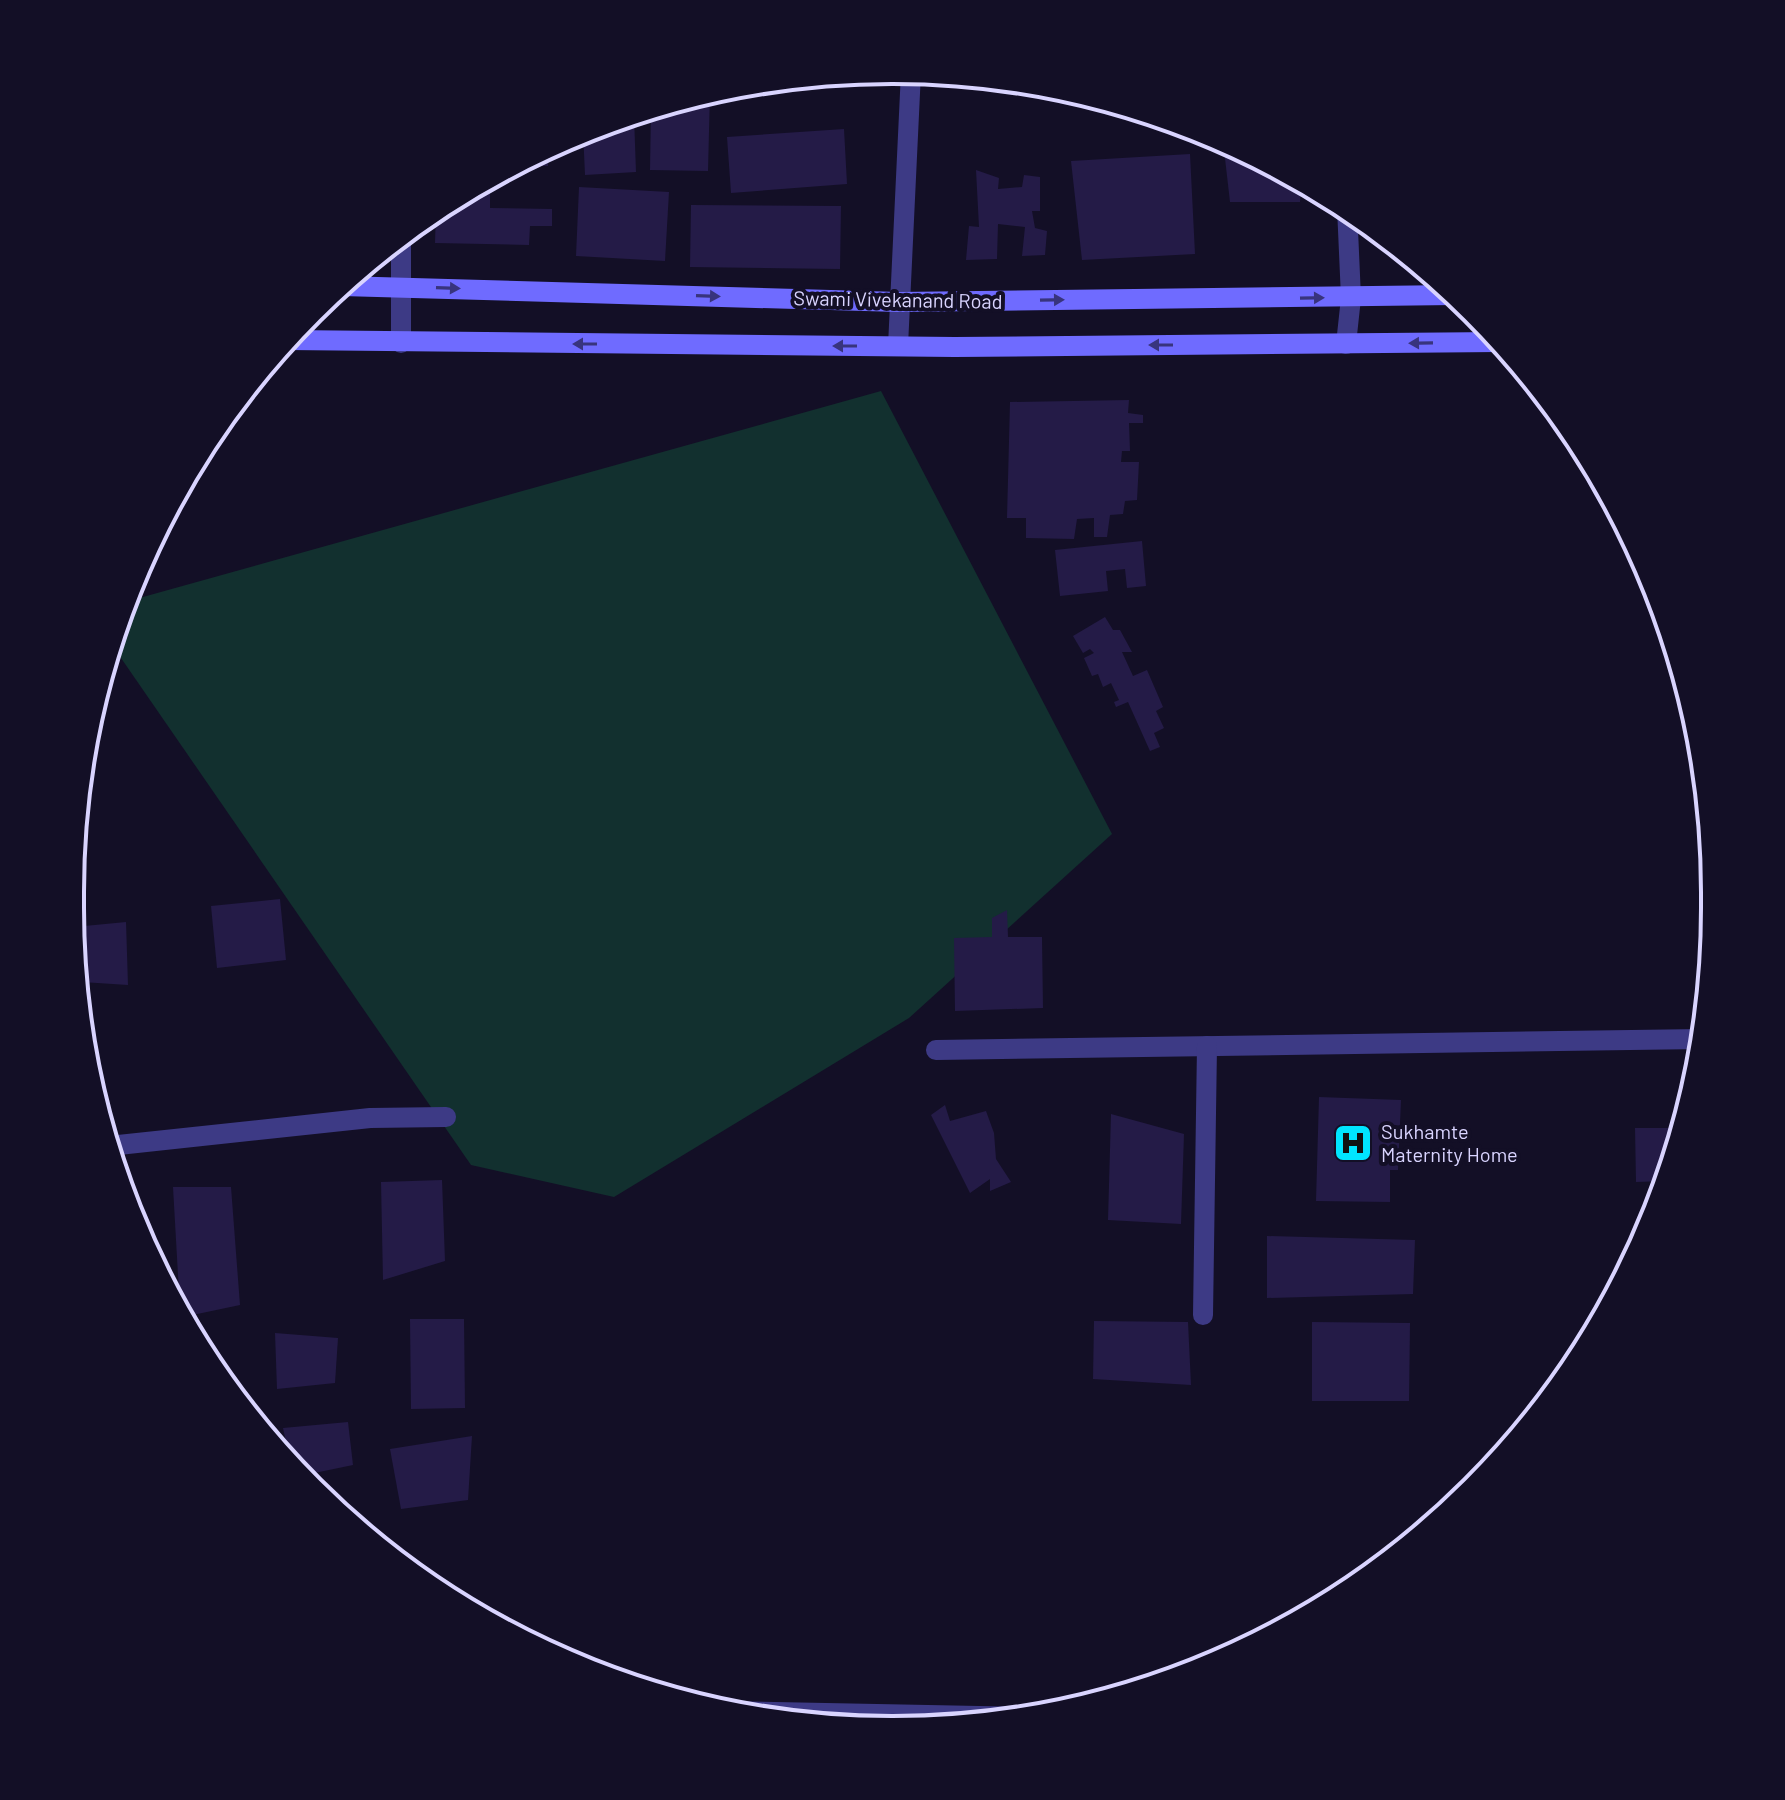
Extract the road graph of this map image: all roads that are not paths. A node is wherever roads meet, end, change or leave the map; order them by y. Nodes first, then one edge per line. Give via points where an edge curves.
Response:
1 (910, 85) edge
2 (1348, 224) edge
3 (401, 250) edge
4 (358, 286) edge
5 (400, 287) junction
6 (1437, 295) edge
7 (1351, 298) junction
8 (899, 302) junction
9 (303, 340) edge
10 (1484, 342) edge
11 (401, 343) junction
12 (1346, 344) junction
13 (898, 346) junction
14 (1689, 1039) edge
15 (1207, 1046) junction
16 (936, 1050) dead end
17 (446, 1117) dead end
18 (120, 1145) edge
19 (1203, 1315) dead end
20 (831, 1713) edge
21 (920, 1715) edge

1 - 8 street
2 - 7 street
3 - 5 street
4 - 5 main road, Swami Vivekanand Road
5 -> 8 main road, Swami Vivekanand Road
5 - 11 street
6 - 7 main road, Swami Vivekanand Road
8 -> 7 main road, Swami Vivekanand Road
7 - 12 street
8 - 13 street
9 - 11 main road
10 -> 12 main road
13 -> 11 main road
12 -> 13 main road
14 - 15 street
15 - 16 street
15 - 19 street
17 - 18 street via 370,1118
20 - 21 street

